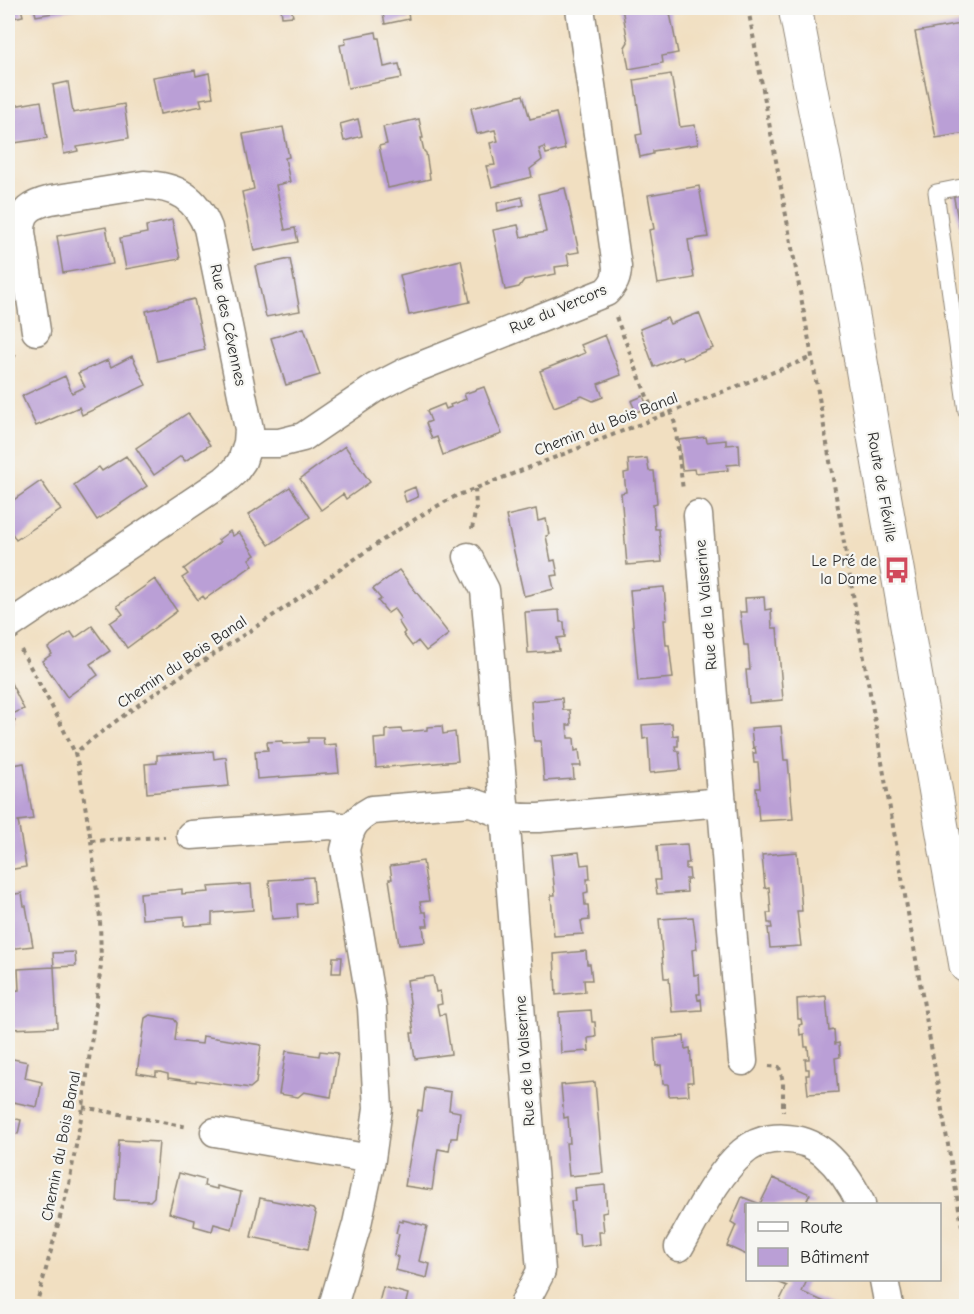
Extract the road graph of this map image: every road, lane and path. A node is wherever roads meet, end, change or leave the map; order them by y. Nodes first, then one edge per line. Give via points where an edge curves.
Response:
1 (580, 8) edge
2 (748, 8) edge
3 (795, 8) edge
4 (966, 186) edge
5 (606, 292) junction
6 (36, 331) dead end
7 (812, 357) junction
8 (671, 411) junction
9 (966, 411) edge
10 (655, 417) junction
11 (248, 443) junction
12 (476, 488) junction
13 (698, 515) joint
14 (468, 556) joint
15 (8, 626) edge
16 (75, 753) junction
17 (722, 802) junction
18 (505, 815) junction
19 (350, 829) junction
20 (191, 835) joint
21 (91, 841) junction
22 (966, 966) edge
23 (743, 1061) joint
24 (83, 1107) junction
25 (215, 1132) joint
26 (782, 1137) junction
27 (371, 1159) junction
28 (860, 1203) edge
29 (679, 1246) dead end
30 (966, 1249) edge
31 (884, 1281) edge
32 (525, 1302) dead end
33 (36, 1306) edge
34 (333, 1306) edge
35 (889, 1306) edge

1 - 5 street, Rue du Vercors via 617,267 617,278
2 - 7 path
3 - 22 street, Route de Fléville via 838,229
4 - 9 lane via 936,192
5 - 10 path
5 - 11 street, Rue du Vercors via 406,372 375,388 303,437 279,443
6 - 11 street, Rue des Cévennes via 21,232 27,210 51,200 144,185 173,189 198,209 208,228 247,410
7 - 8 path, Chemin du Bois Banal
7 - 30 path
8 - 10 path, Chemin du Bois Banal
8 - 13 path via 684,493
10 - 12 path, Chemin du Bois Banal
11 - 15 street, Rue des Cévennes via 238,466 225,480
12 - 14 path
12 - 16 path, Chemin du Bois Banal via 420,515 168,683
13 - 17 street, Rue de la Valserine
14 - 18 street, Rue de la Valserine via 485,590
15 - 16 path
16 - 21 path, Chemin du Bois Banal
17 - 18 street via 539,818
17 - 23 street, Rue de la Valserine
18 - 19 street via 470,802 372,810 359,817
18 - 32 street, Rue de la Valserine via 541,1271
19 - 20 street via 331,825
19 - 27 street via 345,850 372,1008 376,1059 378,1108
20 - 21 path
21 - 24 path, Chemin du Bois Banal via 101,965
23 - 26 path via 779,1067 783,1081
24 - 25 path
24 - 33 path, Chemin du Bois Banal via 69,1184
25 - 27 street
26 - 28 street via 822,1151 839,1168
26 - 29 street via 745,1150 729,1166
27 - 34 street
31 - 35 street

